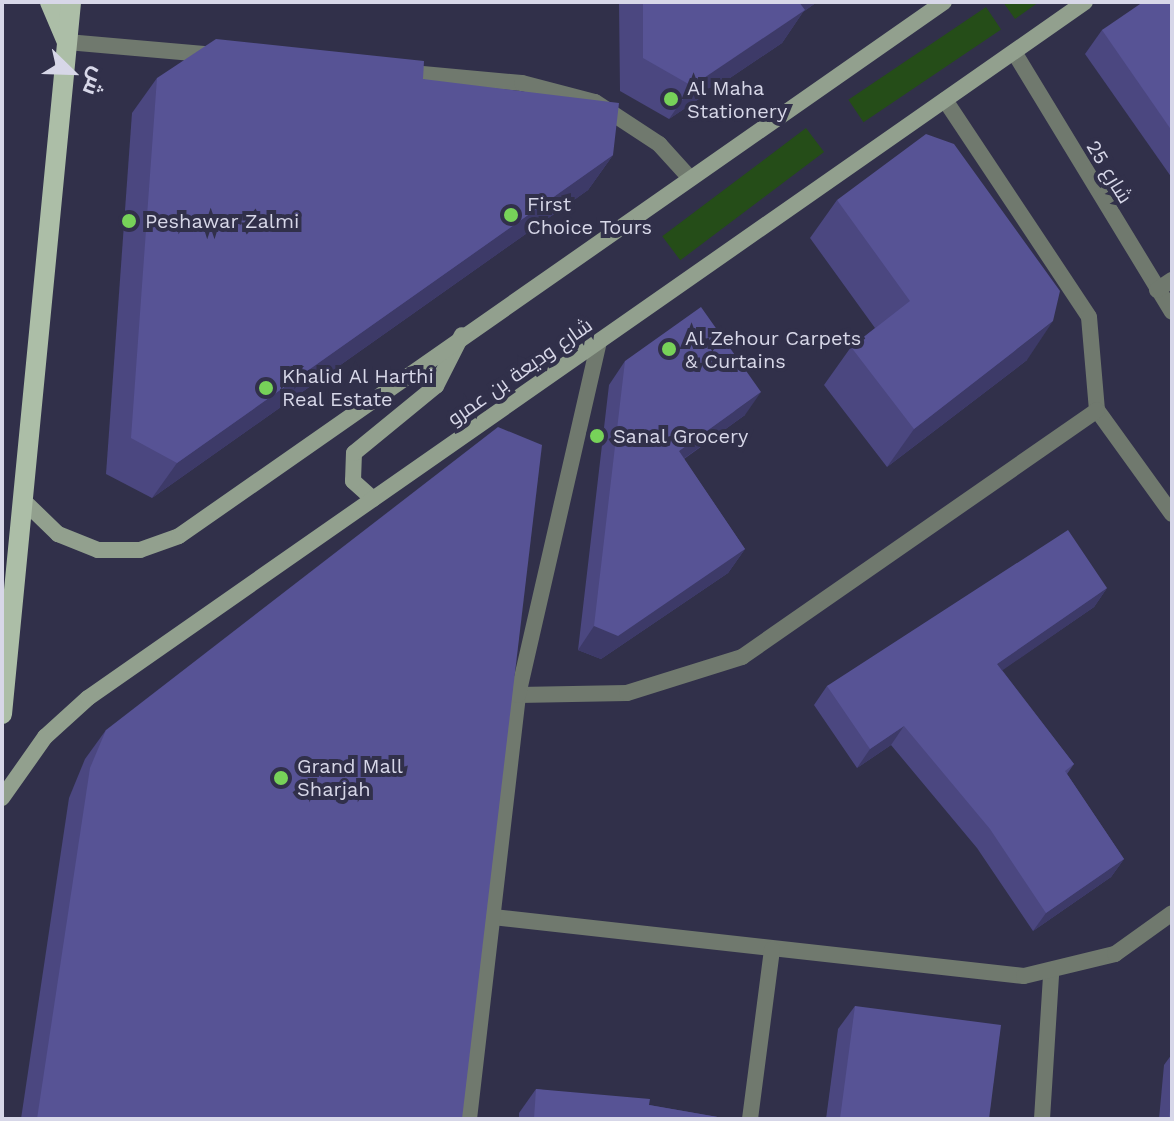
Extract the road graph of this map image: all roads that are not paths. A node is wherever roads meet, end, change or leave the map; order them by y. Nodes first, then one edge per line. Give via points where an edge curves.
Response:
1 (50, 2) edge
2 (71, 2) edge
3 (944, 2) edge
4 (1085, 2) edge
5 (67, 42) junction
6 (1014, 52) junction
7 (240, 57) edge
8 (381, 70) edge
9 (945, 100) junction
10 (689, 177) junction
11 (1172, 280) edge
12 (1157, 290) junction
13 (1172, 312) edge
14 (462, 335) junction
15 (599, 342) junction
16 (1097, 410) junction
17 (373, 499) junction
18 (28, 505) junction
19 (1172, 514) edge
20 (518, 695) junction
21 (2, 714) edge
22 (2, 798) edge
23 (1172, 913) edge
24 (493, 917) junction
25 (772, 949) junction
26 (1051, 975) junction
27 (469, 1119) edge
28 (750, 1119) edge
29 (1042, 1119) edge

1 - 5 main road
2 - 5 main road
3 - 10 street
4 - 6 street, شارع وديعة بن عمرو
5 - 7 street
5 - 18 main road
6 - 9 street, شارع وديعة بن عمرو
6 - 12 street, شارع 25
8 - 10 street via 560,90 629,121
9 - 15 street, شارع وديعة بن عمرو
9 - 16 street via 1089,317
10 - 14 street
11 - 12 street
12 - 13 street, شارع 25
14 - 17 street via 436,386 354,453 353,481
14 - 18 street via 160,545 98,550 58,534
15 - 17 street, شارع وديعة بن عمرو
15 - 20 street
16 - 19 street
16 - 20 street via 742,657 627,693
17 - 22 street, شارع وديعة بن عمرو via 70,713
18 - 21 main road
20 - 24 street
23 - 26 street via 1115,954
24 - 25 street
24 - 27 street
25 - 26 street
25 - 28 street
26 - 29 street

